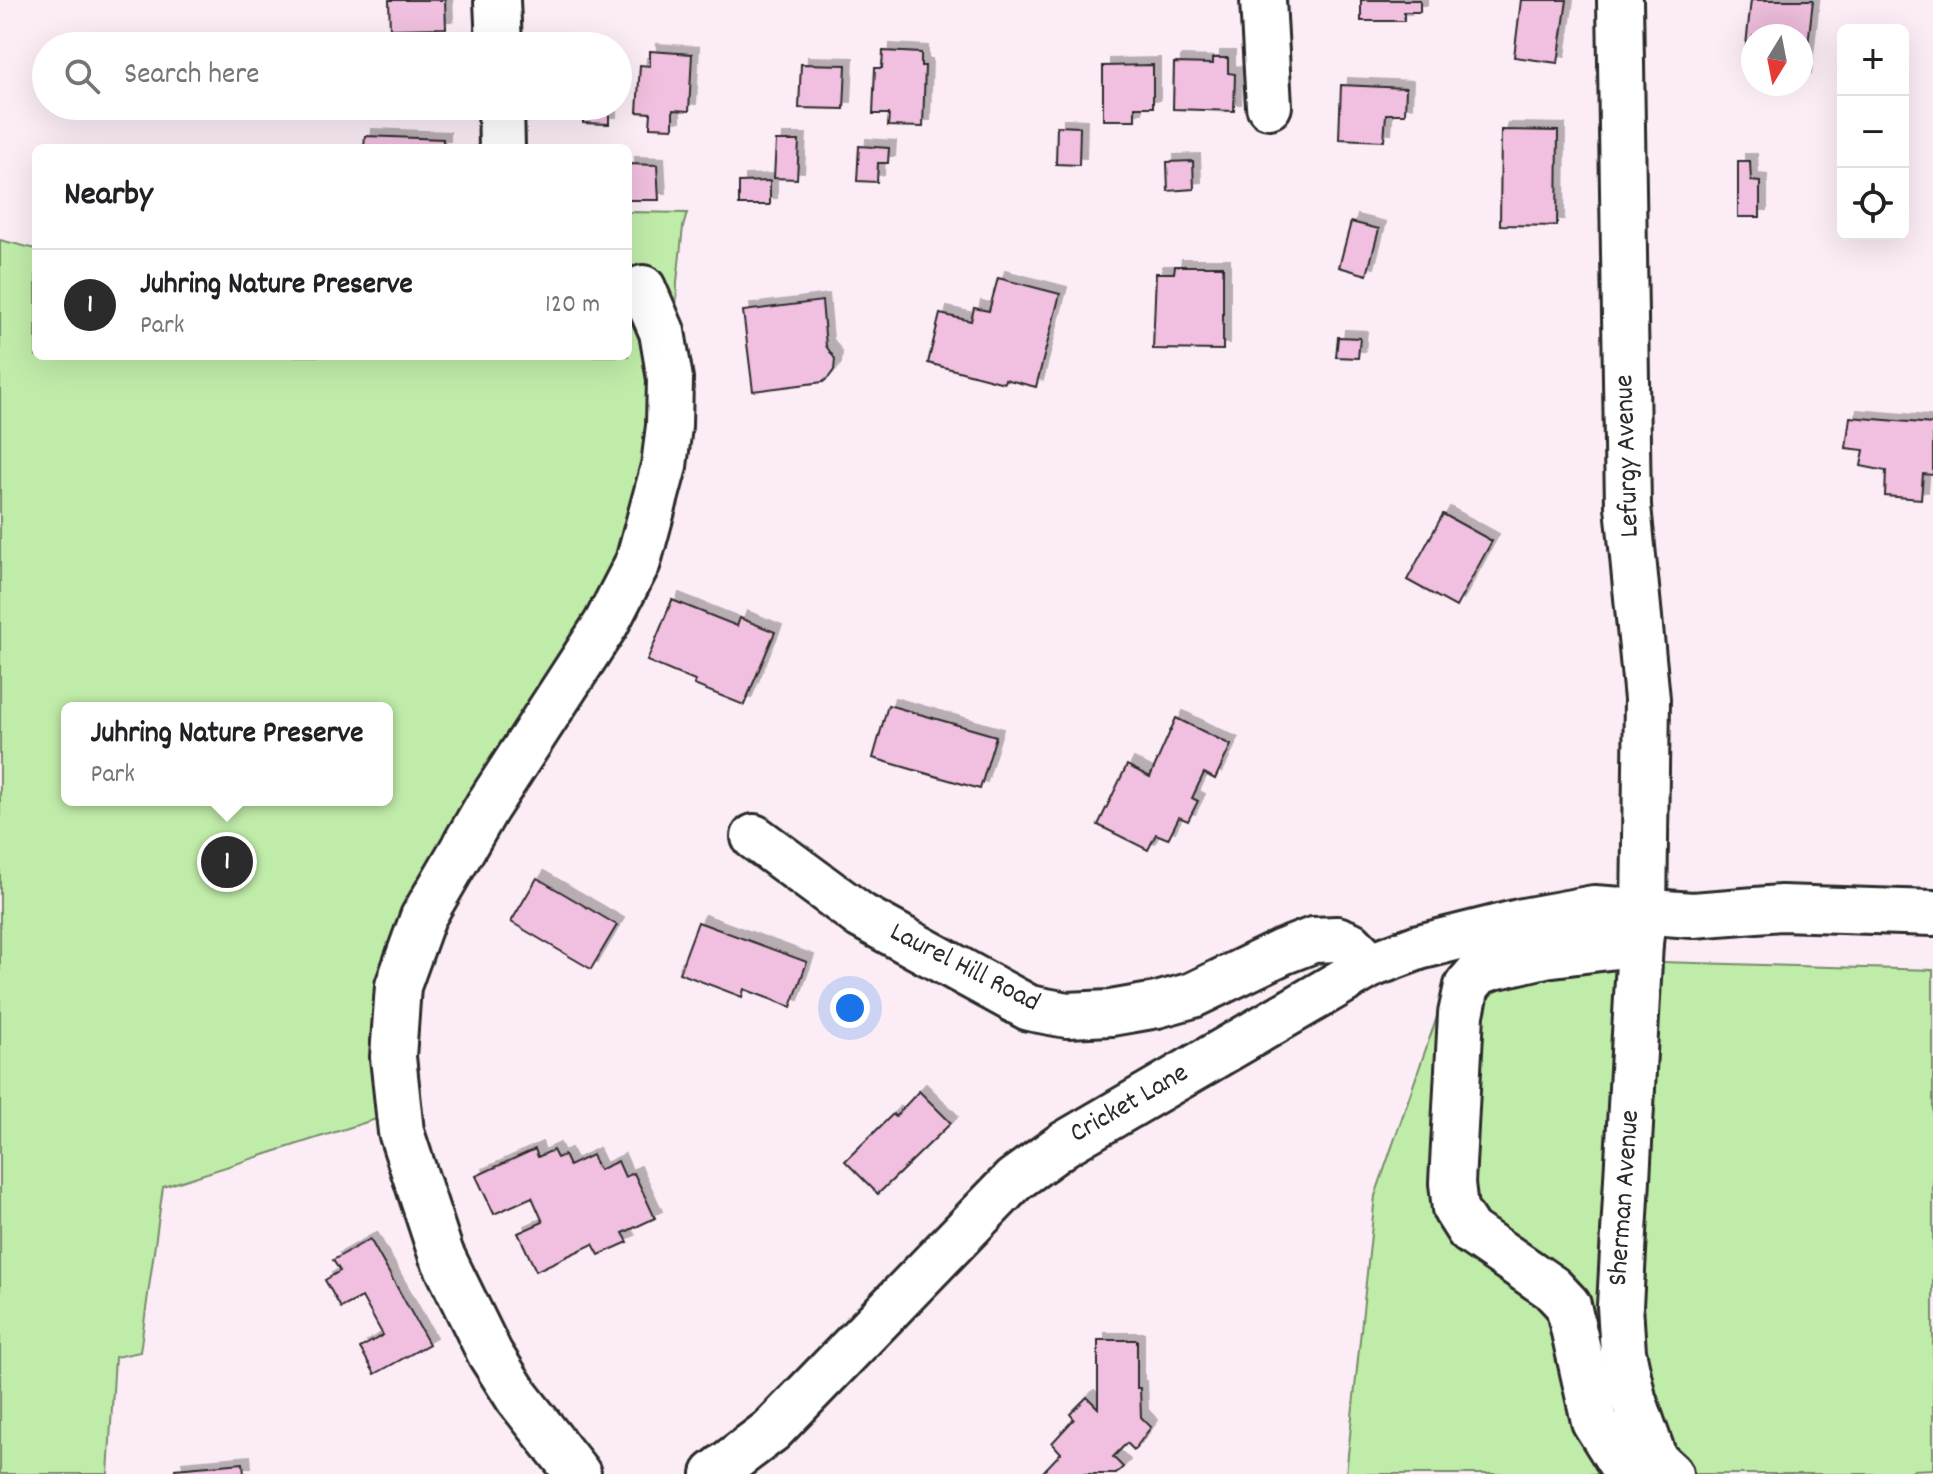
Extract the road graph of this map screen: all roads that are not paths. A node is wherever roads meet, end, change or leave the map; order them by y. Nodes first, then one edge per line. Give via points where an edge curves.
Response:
1 (497, 0) edge
2 (1263, 0) edge
3 (1620, 0) edge
4 (498, 32) edge
5 (1269, 106) dead end
6 (501, 120) edge
7 (502, 144) edge
8 (643, 288) dead end
9 (754, 837) dead end
10 (1933, 913) edge
11 (1642, 927) junction
12 (1371, 965) junction
13 (578, 1474) edge
14 (714, 1474) edge
15 (1627, 1474) edge
16 (1670, 1474) edge

1 - 4 street
2 - 5 street
3 - 11 street, Lefurgy Avenue via 1628,506 1647,699
6 - 7 street
8 - 13 street via 662,332 670,379 664,466 638,562 606,624 423,917 398,986 393,1057 401,1132 441,1254 490,1354
9 - 12 street, Laurel Hill Road via 861,916 1029,1008 1067,1015 1157,1005 1193,995 1313,940 1350,944
10 - 11 street via 1781,908 1693,915
11 - 12 street, Cricket Lane via 1594,908 1419,947
11 - 15 street via 1493,967 1479,972 1467,986 1452,1183 1455,1209 1469,1231 1552,1288 1568,1305 1594,1421
11 - 16 street, Sherman Avenue via 1620,1306 1633,1398 1655,1460
12 - 14 street, Cricket Lane via 1064,1144 1014,1180 772,1430

